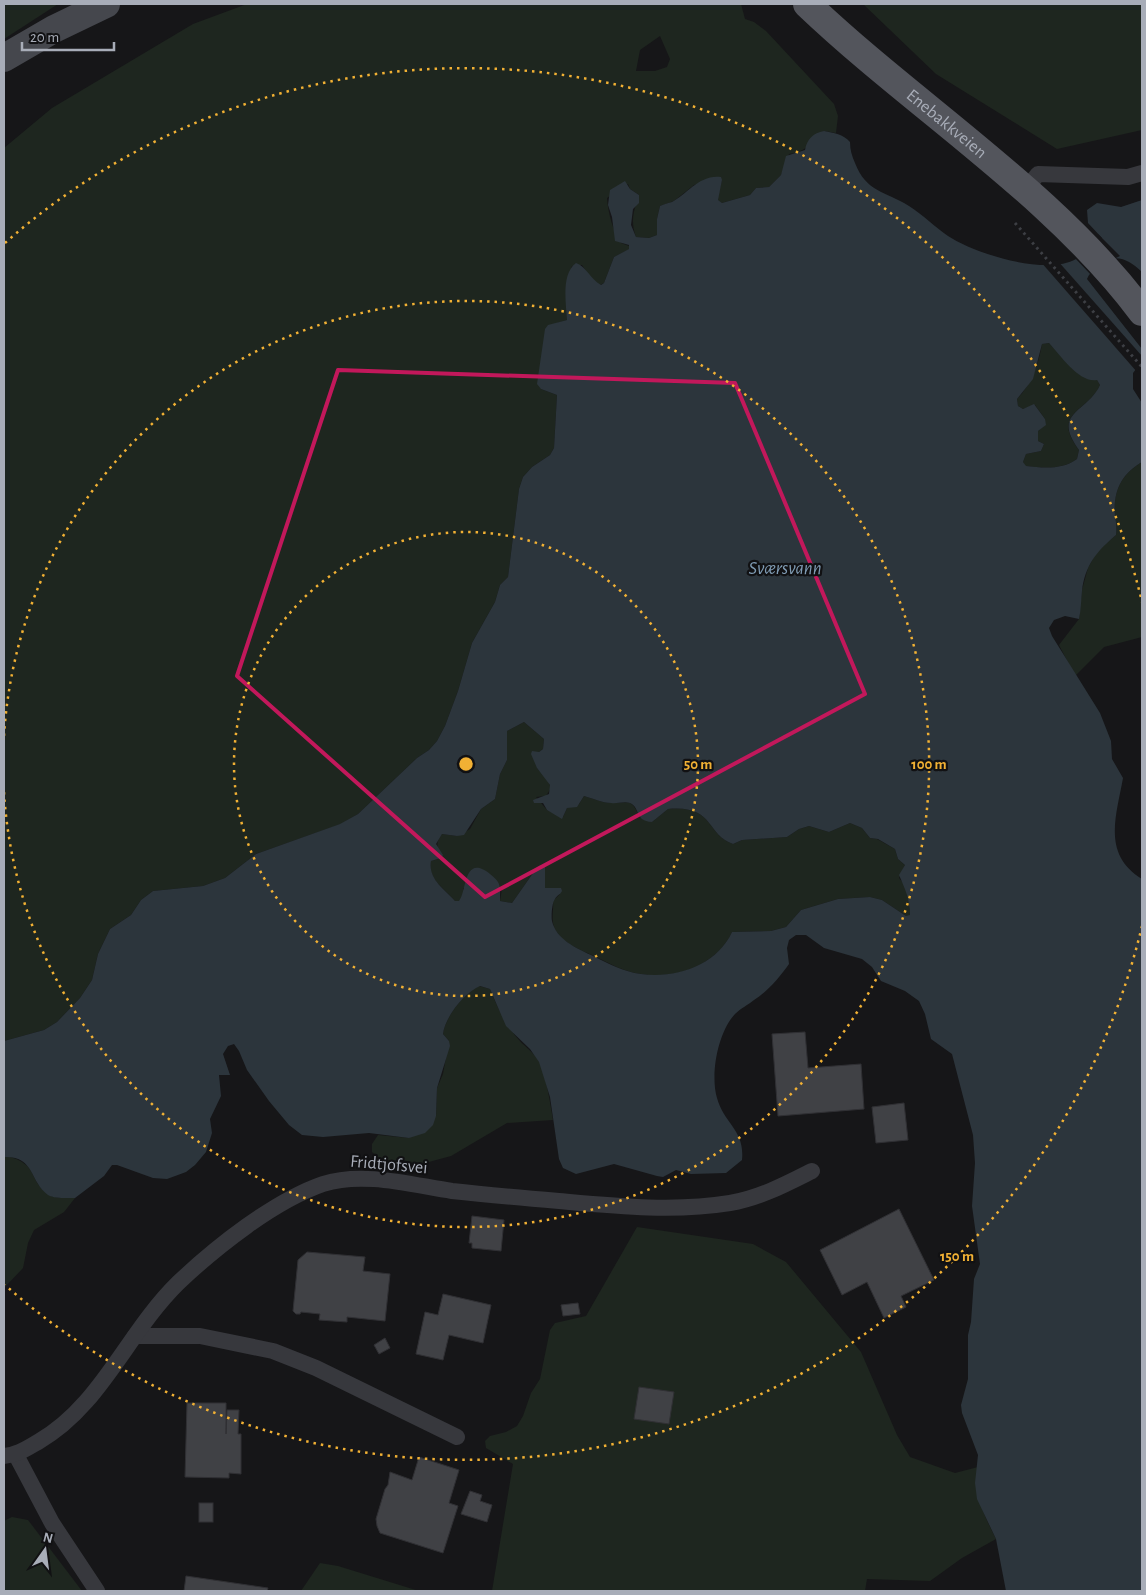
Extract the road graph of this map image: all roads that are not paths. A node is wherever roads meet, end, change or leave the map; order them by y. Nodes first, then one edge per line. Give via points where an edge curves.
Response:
1 (106, 4) edge
2 (807, 4) edge
3 (4, 58) edge
4 (1142, 173) edge
5 (1025, 190) junction
6 (1142, 312) edge
7 (812, 1170) dead end
8 (135, 1336) junction
9 (457, 1437) dead end
10 (10, 1455) edge
11 (97, 1591) edge

1 - 3 main road
2 - 5 main road, Enebakkveien
4 - 5 lane via 1128,177 1038,174
5 - 6 main road, Enebakkveien via 1085,246
7 - 8 lane, Fridtjofsvei via 762,1194 731,1203 671,1207 615,1206 371,1180 340,1180 295,1196 234,1236 178,1283
8 - 9 lane via 200,1336 273,1351 316,1368
8 - 10 lane, Fridtjofsvei via 78,1412 44,1438
10 - 11 lane

